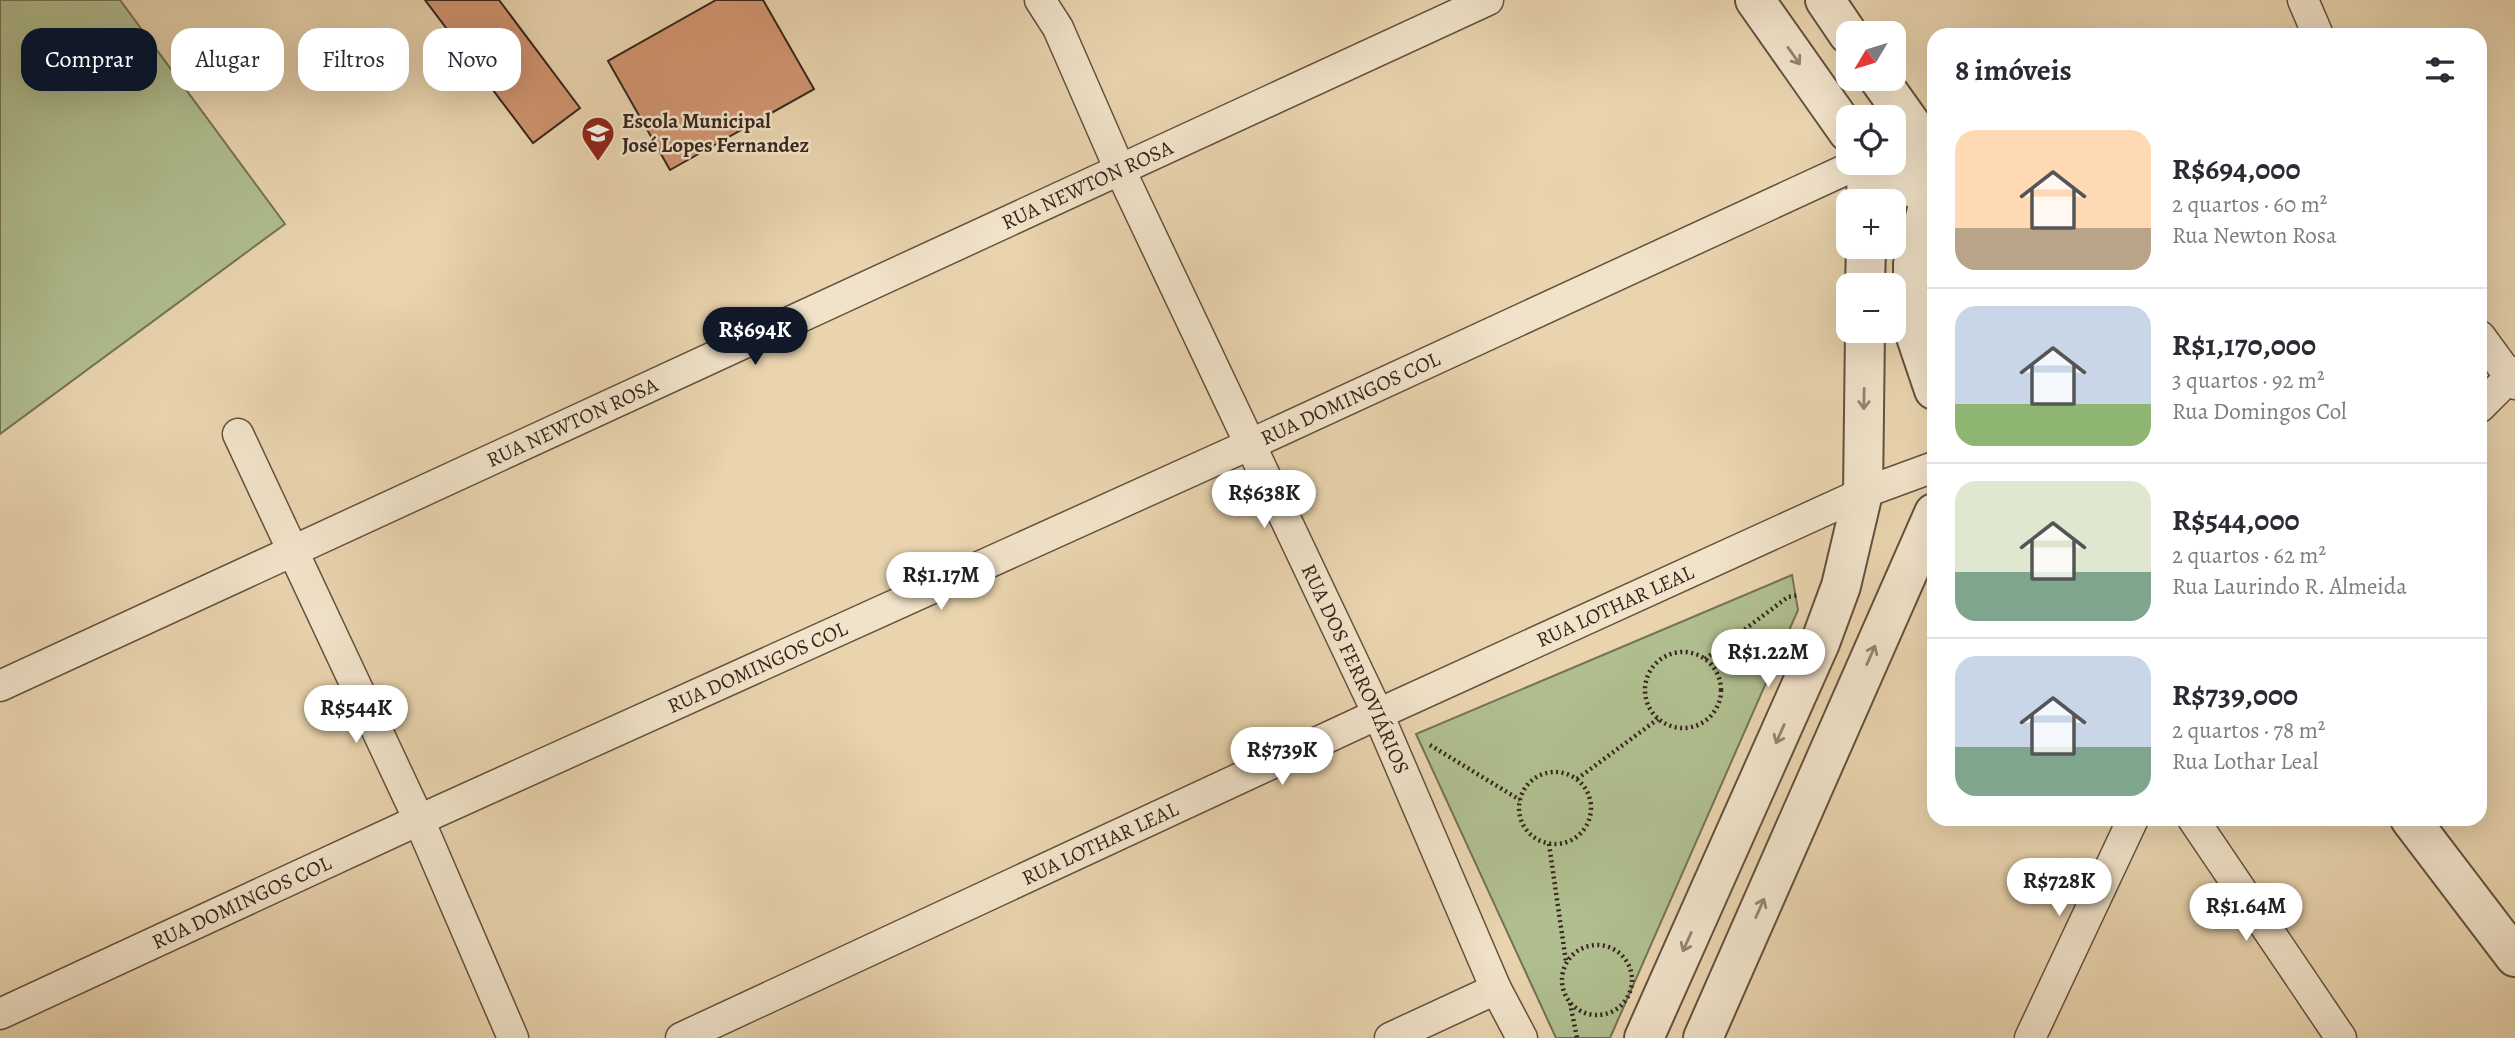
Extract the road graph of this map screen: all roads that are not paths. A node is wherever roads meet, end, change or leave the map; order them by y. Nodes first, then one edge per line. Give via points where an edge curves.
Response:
1 (1040, 0) edge
2 (1488, 0) edge
3 (1755, 0) edge
4 (1825, 0) edge
5 (2303, 0) edge
6 (1839, 21) edge
7 (2315, 28) edge
8 (1888, 91) edge
9 (1836, 115) edge
10 (1120, 170) junction
11 (1836, 174) edge
12 (1892, 175) edge
13 (1927, 178) edge
14 (1927, 196) edge
15 (1927, 216) edge
16 (1865, 343) edge
17 (2487, 345) edge
18 (1927, 369) edge
19 (2513, 378) edge
20 (2487, 401) edge
21 (238, 434) dead end
22 (1251, 444) junction
23 (1927, 469) edge
24 (1863, 492) junction
25 (1927, 529) edge
26 (294, 551) junction
27 (0, 686) edge
28 (1378, 714) junction
29 (419, 820) junction
30 (2130, 826) edge
31 (2198, 826) edge
32 (2415, 826) edge
33 (2515, 957) edge
34 (1496, 989) junction
35 (0, 1014) edge
36 (513, 1038) edge
37 (681, 1038) edge
38 (1390, 1038) edge
39 (1522, 1038) edge
40 (1644, 1038) edge
41 (1703, 1038) edge
42 (2030, 1038) edge
43 (2341, 1038) edge

1 - 10 street, RUA DOS FERROVIÁRIOS via 1058,28
2 - 10 street, RUA NEWTON ROSA
3 -> 9 street
4 - 6 street
5 - 7 street
8 - 13 street via 1916,131
10 - 22 street, RUA DOS FERROVIÁRIOS
10 - 26 street, RUA NEWTON ROSA
11 - 22 street, RUA DOMINGOS COL
12 - 14 street
15 - 18 street via 1913,264 1913,328
16 -> 24 street
17 - 19 street
19 - 20 street
21 - 26 street
22 - 28 street, RUA DOS FERROVIÁRIOS
22 - 29 street, RUA DOMINGOS COL
23 - 24 street, RUA LOTHAR LEAL
24 - 28 street, RUA LOTHAR LEAL
24 -> 40 street via 1841,586 1820,643
41 -> 25 street
26 - 27 street, RUA NEWTON ROSA
26 - 29 street
28 - 34 street, RUA DOS FERROVIÁRIOS
28 - 37 street, RUA LOTHAR LEAL
29 - 35 street, RUA DOMINGOS COL
29 - 36 street
30 - 42 street
31 - 43 street
32 - 33 street
34 - 38 street
34 - 39 street, RUA DOS FERROVIÁRIOS

